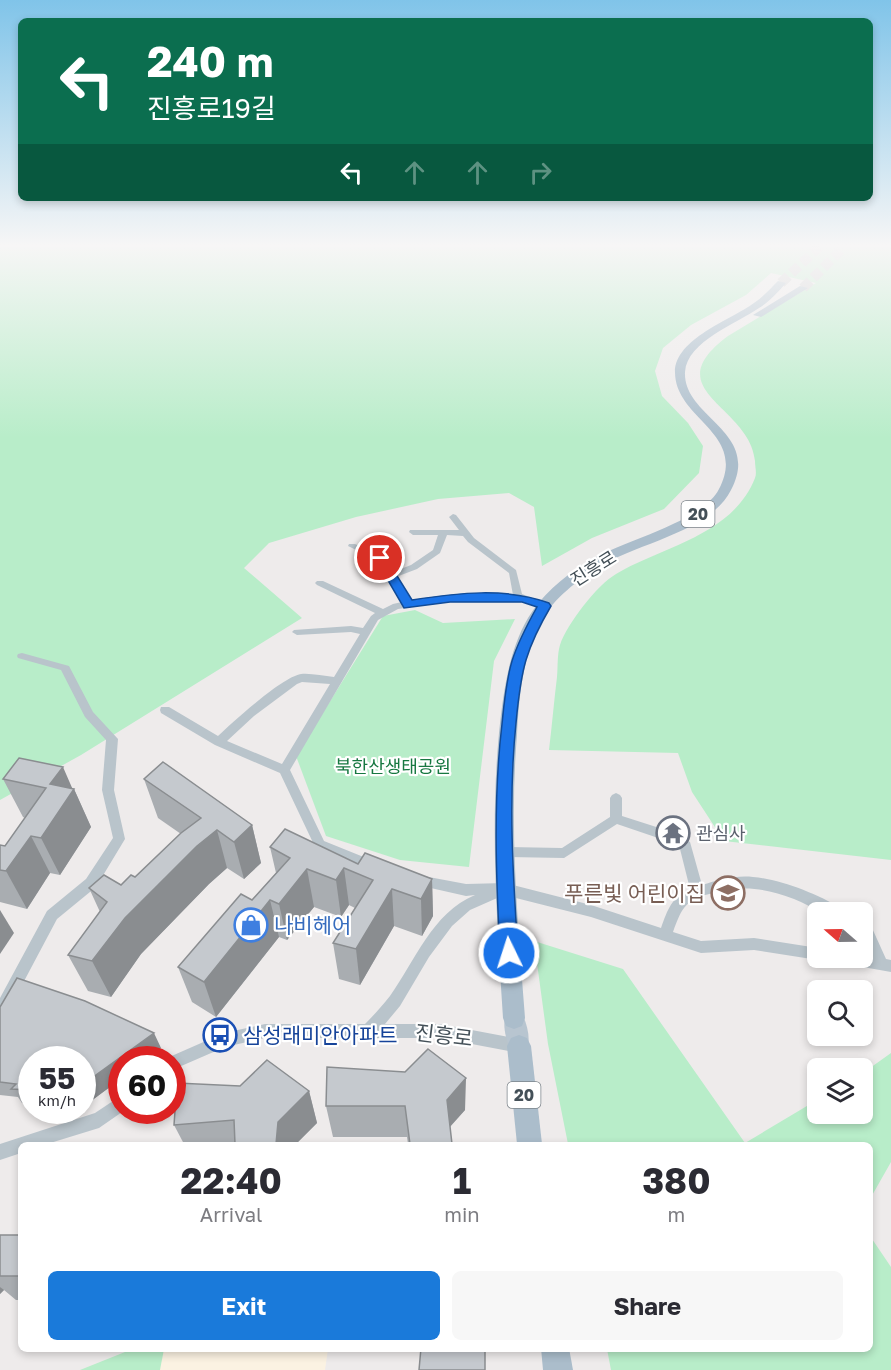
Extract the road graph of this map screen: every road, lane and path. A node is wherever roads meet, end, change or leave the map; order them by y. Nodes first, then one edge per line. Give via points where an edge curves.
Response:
1 (748, 311) edge
2 (765, 311) edge
3 (691, 351) junction
4 (453, 517) dead end
5 (413, 532) dead end
6 (444, 532) junction
7 (465, 533) junction
8 (352, 546) dead end
9 (392, 575) junction
10 (320, 583) dead end
11 (523, 598) junction
12 (409, 605) junction
13 (544, 606) junction
14 (383, 613) junction
15 (297, 632) dead end
16 (366, 632) junction
17 (22, 656) dead end
18 (336, 681) junction
19 (165, 710) dead end
20 (219, 742) junction
21 (284, 771) junction
22 (616, 798) dead end
23 (616, 819) junction
24 (505, 852) junction
25 (385, 871) edge
26 (407, 878) edge
27 (505, 889) junction
28 (697, 892) junction
29 (812, 902) edge
30 (664, 935) junction
31 (873, 942) edge
32 (807, 952) edge
33 (887, 965) edge
34 (0, 1012) edge
35 (514, 1018) joint
36 (369, 1029) junction
37 (519, 1046) junction
38 (186, 1057) edge
39 (108, 1113) edge
40 (31, 1142) edge
41 (530, 1142) edge
42 (18, 1146) edge
43 (0, 1151) edge
44 (556, 1352) edge
45 (558, 1370) edge

1 - 3 main road, 진흥로 / 20 via 702,338
2 - 3 main road
3 - 13 main road, 진흥로 / 20 via 682,364 681,386 728,444 732,460 732,473 720,498 679,526 595,562
4 - 7 street
5 - 6 street
6 - 7 street
6 - 9 street via 437,551 414,567
7 - 11 street via 513,572 518,596
8 - 9 street via 380,558
9 - 12 street
10 - 14 street
11 - 12 street via 450,598
11 - 13 street
12 - 14 street
13 - 24 main road, 진흥로 / 20 via 518,662 512,697 504,770
14 - 16 street via 374,618
15 - 16 street
16 - 18 street
17 - 34 street via 65,668 89,714 112,739 108,790 119,839 91,882 52,915
18 - 20 street via 293,681
18 - 21 street
19 - 20 street
20 - 21 street
21 - 25 street via 320,845
22 - 23 street
23 - 24 street via 564,853
23 - 28 street via 672,837 686,846
24 - 27 main road, 진흥로 / 20
26 - 27 street via 466,890
27 - 30 street
27 - 35 main road, 진흥로 / 20
27 - 36 street via 463,907 446,922 396,1000
28 - 29 street via 755,882
28 - 30 street via 680,901
30 - 32 street via 701,947 754,944
31 - 33 street
35 - 37 main road, 진흥로
36 - 37 street, 진흥로 via 440,1031
36 - 38 street, 진흥로 via 265,1031 224,1040
37 - 41 main road, 진흥로 / 20
39 - 40 street via 99,1120
42 - 43 street
44 - 45 main road

